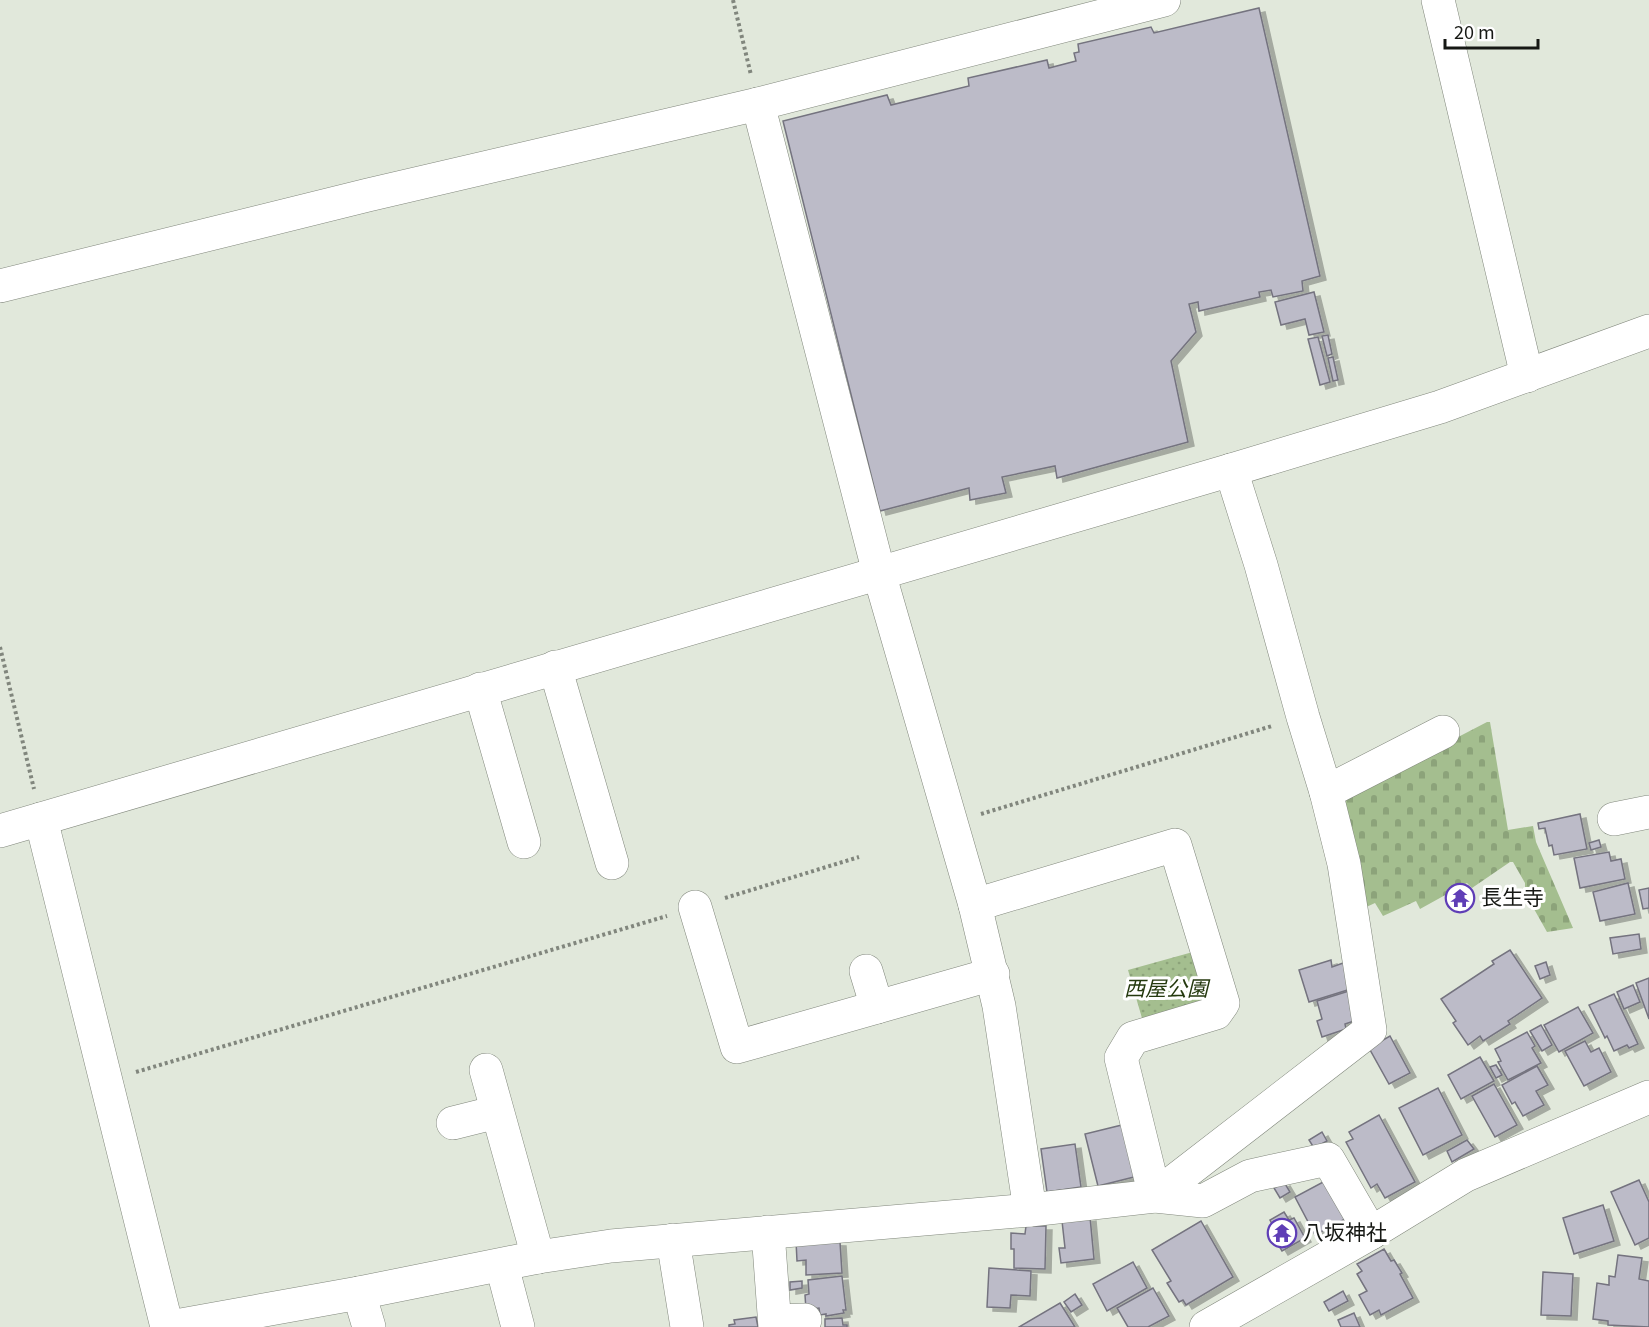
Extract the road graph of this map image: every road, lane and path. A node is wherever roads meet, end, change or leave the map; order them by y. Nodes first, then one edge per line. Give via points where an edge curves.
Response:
1 (733, 0) edge
2 (1164, 0) edge
3 (1438, 0) edge
4 (758, 105) junction
5 (0, 286) edge
6 (1649, 331) edge
7 (1527, 376) junction
8 (1231, 470) junction
9 (879, 573) junction
10 (0, 647) edge
11 (555, 667) junction
12 (480, 689) junction
13 (1303, 717) junction
14 (1443, 732) dead end
15 (1326, 792) junction
16 (41, 819) junction
17 (951, 823) junction
18 (0, 831) edge
19 (524, 842) dead end
20 (859, 856) dead end
21 (612, 863) dead end
22 (975, 905) junction
23 (695, 907) junction
24 (866, 971) dead end
25 (993, 974) junction
26 (877, 1007) junction
27 (486, 1070) dead end
28 (106, 1081) junction
29 (1649, 1097) edge
30 (497, 1112) junction
31 (453, 1123) dead end
32 (1155, 1196) junction
33 (1030, 1210) junction
34 (768, 1232) junction
35 (1371, 1233) junction
36 (673, 1240) junction
37 (538, 1257) junction
38 (502, 1266) junction
39 (359, 1293) junction
40 (785, 1322) edge
41 (169, 1327) edge
42 (369, 1327) edge
43 (518, 1327) edge
44 (687, 1327) edge
45 (1206, 1327) edge

1 - 4 path
2 - 4 street
3 - 7 street
4 - 5 street via 368,195
4 - 9 street
6 - 7 street
7 - 8 street via 1440,407
8 - 9 street
8 - 13 street
9 - 11 street
9 - 17 street
10 - 16 path
11 - 12 street
11 - 21 street
12 - 16 street
12 - 19 street
13 - 15 street
13 - 17 path
14 - 15 street
15 - 32 street via 1344,864 1370,1030
16 - 18 street
16 - 28 street
17 - 22 street
20 - 23 path
22 - 25 street
22 - 32 street via 1175,845 1223,1002 1216,1013 1133,1038 1121,1058
23 - 26 street via 737,1047
23 - 28 path
24 - 26 street
25 - 26 street
25 - 33 street
27 - 30 street
28 - 41 street
29 - 35 street via 1466,1175
30 - 31 street
30 - 37 street
32 - 33 street
32 - 35 street via 1203,1201 1250,1176 1328,1159
33 - 34 street
34 - 36 street
34 - 40 street
35 - 45 street
36 - 37 street
36 - 44 street
37 - 38 street
38 - 39 street
38 - 43 street
39 - 41 street
39 - 42 street

